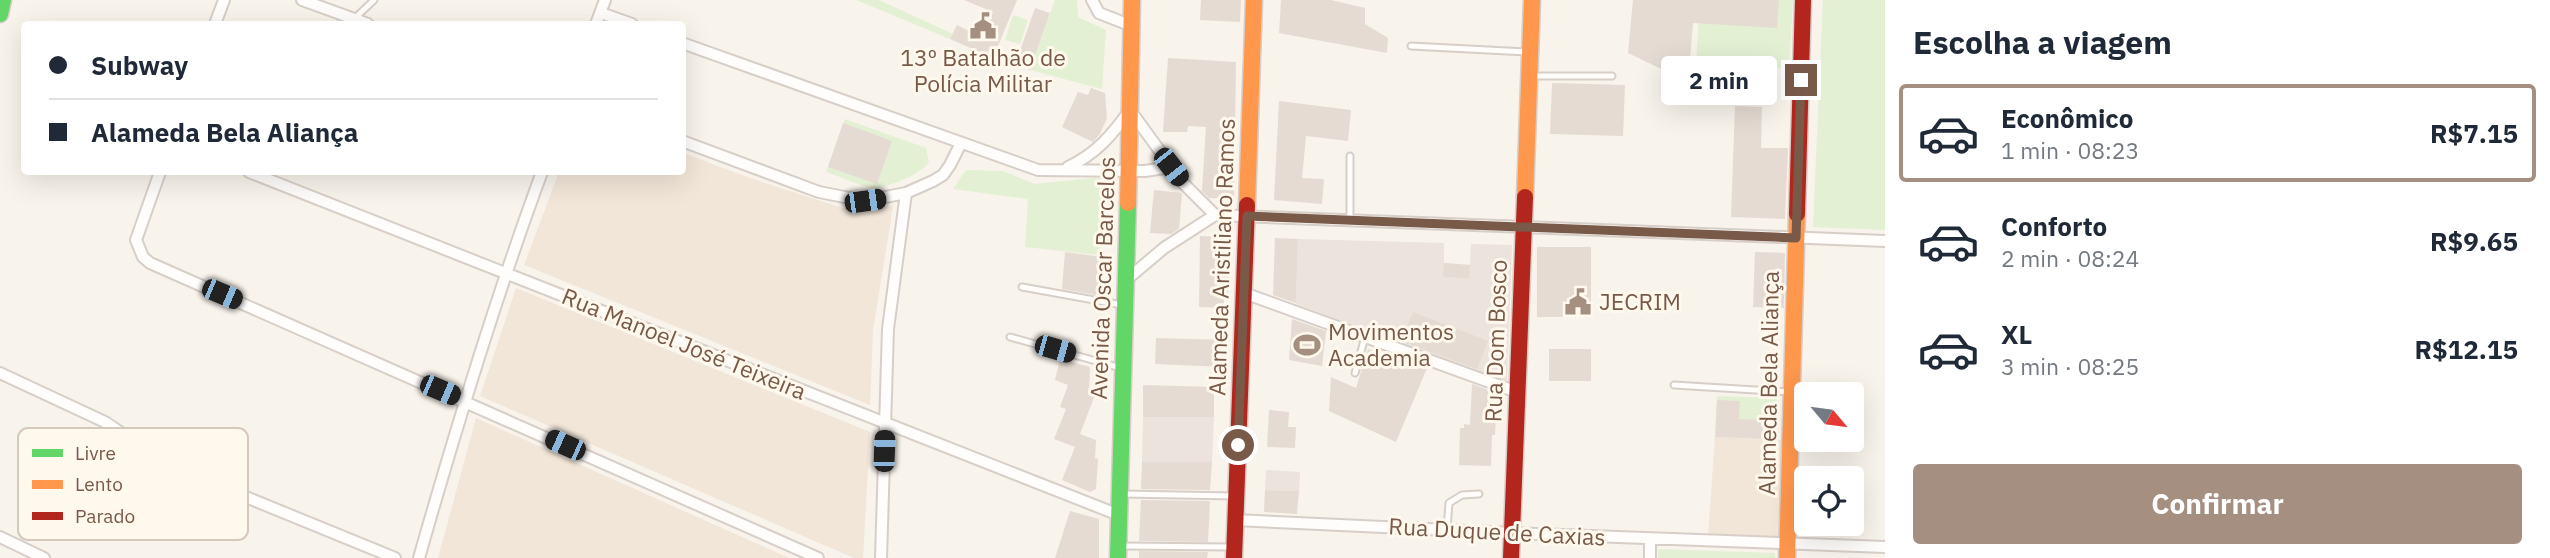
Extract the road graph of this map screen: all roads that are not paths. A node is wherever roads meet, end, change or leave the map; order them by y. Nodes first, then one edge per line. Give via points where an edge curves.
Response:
1 (224, 0) edge
2 (302, 0) edge
3 (374, 0) edge
4 (606, 0) edge
5 (1092, 0) edge
6 (1132, 0) edge
7 (1254, 0) edge
8 (1532, 0) edge
9 (1803, 0) edge
10 (601, 13) junction
11 (354, 19) junction
12 (216, 21) edge
13 (360, 21) edge
14 (597, 21) edge
15 (624, 21) edge
16 (1132, 26) junction
17 (686, 44) edge
18 (1411, 46) dead end
19 (1530, 52) junction
20 (1529, 76) junction
21 (1612, 76) dead end
22 (1130, 110) junction
23 (686, 142) edge
24 (961, 143) junction
25 (1350, 156) dead end
26 (1171, 167) junction
27 (1063, 170) junction
28 (1129, 171) junction
29 (159, 175) edge
30 (257, 175) edge
31 (541, 175) edge
32 (906, 193) junction
33 (1215, 215) junction
34 (1247, 216) junction
35 (1350, 220) junction
36 (1523, 227) junction
37 (1796, 238) junction
38 (1885, 241) edge
39 (505, 273) junction
40 (1125, 281) junction
41 (1022, 287) dead end
42 (1244, 293) junction
43 (1125, 306) junction
44 (1010, 337) dead end
45 (1365, 337) junction
46 (1123, 369) junction
47 (0, 373) edge
48 (1355, 373) dead end
49 (1674, 385) dead end
50 (1517, 392) junction
51 (1793, 392) junction
52 (464, 400) junction
53 (885, 424) junction
54 (114, 428) edge
55 (1120, 494) junction
56 (1479, 494) dead end
57 (1236, 496) junction
58 (248, 498) edge
59 (1119, 515) junction
60 (1235, 520) junction
61 (1447, 530) junction
62 (1512, 533) junction
63 (0, 537) edge
64 (1650, 539) junction
65 (1885, 547) edge
66 (1788, 551) edge
67 (1118, 552) edge
68 (1234, 553) edge
69 (44, 558) edge
70 (395, 558) edge
71 (419, 558) edge
72 (818, 558) edge
73 (881, 558) edge
74 (1511, 558) edge
75 (1650, 558) edge

1 - 12 street
2 - 11 street
3 - 11 lane
4 - 10 street
5 - 16 street via 1099,13
6 - 16 main road, Avenida Oscar Barcelos
7 - 34 main road, Alameda Aristiliano Ramos
8 - 19 main road, Rua Dom Bosco
9 - 37 main road, Alameda Bela Aliança
10 - 14 street
10 - 15 street
11 - 13 street
16 - 22 main road, Avenida Oscar Barcelos
17 - 24 street
18 - 19 lane
19 - 20 main road, Rua Dom Bosco
20 - 21 lane
20 - 36 main road, Rua Dom Bosco
22 - 26 street
22 - 27 street via 1100,148
22 - 28 main road, Avenida Oscar Barcelos
23 - 32 street via 835,197 865,201
24 - 27 street via 1038,170
24 - 32 street via 943,175
25 - 35 lane
26 - 28 street
26 - 33 street
27 - 28 street
28 - 40 main road, Avenida Oscar Barcelos
29 - 52 street via 136,240 150,262
30 - 39 street, Rua Manoel José Teixeira
31 - 39 street
32 - 53 street via 888,330
33 - 34 street
33 - 40 street via 1164,248
34 - 35 street
34 - 42 main road, Alameda Aristiliano Ramos
35 - 36 street
36 - 37 street
36 - 50 main road, Rua Dom Bosco
37 - 38 street
37 - 51 main road, Alameda Bela Aliança
39 - 52 street
39 - 53 street, Rua Manoel José Teixeira
40 - 43 main road, Avenida Oscar Barcelos
41 - 43 lane
42 - 45 street
42 - 57 main road, Alameda Aristiliano Ramos
43 - 46 main road, Avenida Oscar Barcelos
44 - 46 lane
45 - 48 lane
45 - 50 street
46 - 55 main road, Avenida Oscar Barcelos
47 - 54 street
49 - 51 lane
50 - 62 main road, Rua Dom Bosco
51 - 66 main road, Alameda Bela Aliança
52 - 71 street
52 - 72 street
53 - 59 street, Rua Manoel José Teixeira
53 - 73 street
55 - 57 lane
55 - 59 main road, Avenida Oscar Barcelos
56 - 61 lane via 1462,495 1449,503
57 - 60 main road, Alameda Aristiliano Ramos
58 - 70 street
59 - 67 main road, Avenida Oscar Barcelos
60 - 61 street, Rua Duque de Caxias
60 - 68 main road, Alameda Aristiliano Ramos
61 - 62 street, Rua Duque de Caxias
62 - 64 street, Rua Duque de Caxias
62 - 74 main road, Rua Dom Bosco
63 - 69 street
64 - 66 street, Rua Duque de Caxias
64 - 75 street
65 - 66 street, Rua Duque de Caxias
67 - 68 lane

